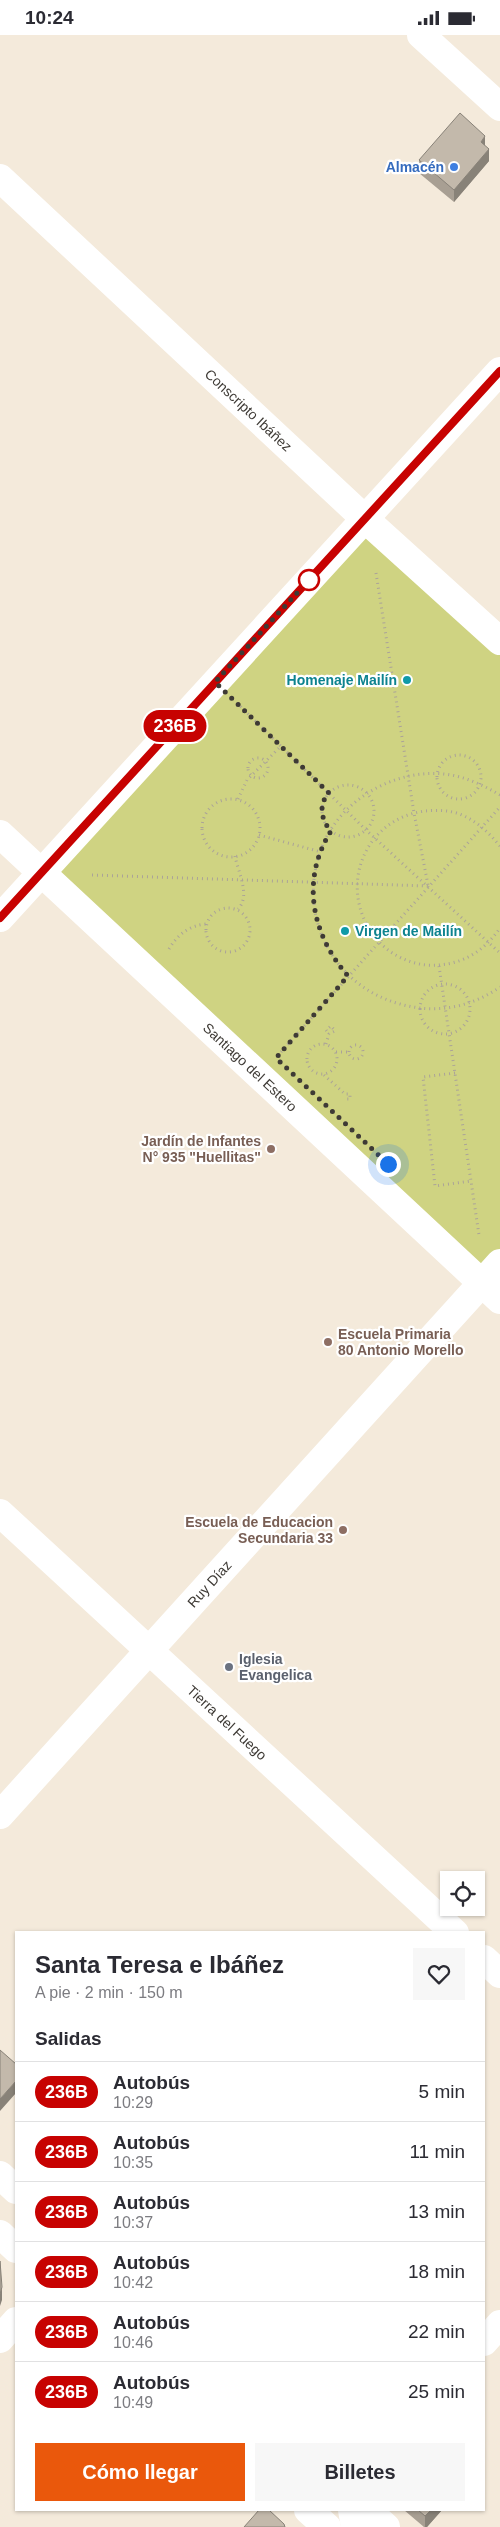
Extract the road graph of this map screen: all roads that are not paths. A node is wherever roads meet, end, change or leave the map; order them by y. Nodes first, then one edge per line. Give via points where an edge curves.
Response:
1 (421, 35) edge
2 (500, 107) edge
3 (0, 178) edge
4 (500, 371) edge
5 (365, 519) junction
6 (500, 641) edge
7 (0, 835) edge
8 (41, 873) junction
9 (0, 918) edge
10 (500, 1263) edge
11 (491, 1292) edge
12 (0, 1513) edge
13 (149, 1651) junction
14 (0, 1815) edge
15 (452, 1931) edge
16 (485, 1960) edge
17 (500, 1975) edge
18 (0, 2175) edge
19 (15, 2189) edge
20 (0, 2234) edge
21 (15, 2248) edge
22 (15, 2322) edge
23 (500, 2324) edge
24 (0, 2339) edge
25 (485, 2341) edge
26 (309, 2511) edge
27 (352, 2511) edge
28 (368, 2511) edge
29 (326, 2527) edge
30 (355, 2527) edge
31 (386, 2527) edge

1 - 2 street
3 - 5 street, Conscripto Ibáñez
4 - 5 street
5 - 6 street, Conscripto Ibáñez
5 - 8 street
7 - 8 street, Santiago del Estero
8 - 9 street
8 - 11 street, Santiago del Estero
10 - 11 street, Ruy Díaz
11 - 13 street, Ruy Díaz
12 - 13 street, Tierra del Fuego
13 - 14 street, Ruy Díaz
13 - 15 street, Tierra del Fuego
16 - 17 street
18 - 19 street
20 - 21 street
22 - 24 street
23 - 25 street
26 - 29 street
27 - 30 street
28 - 31 street

